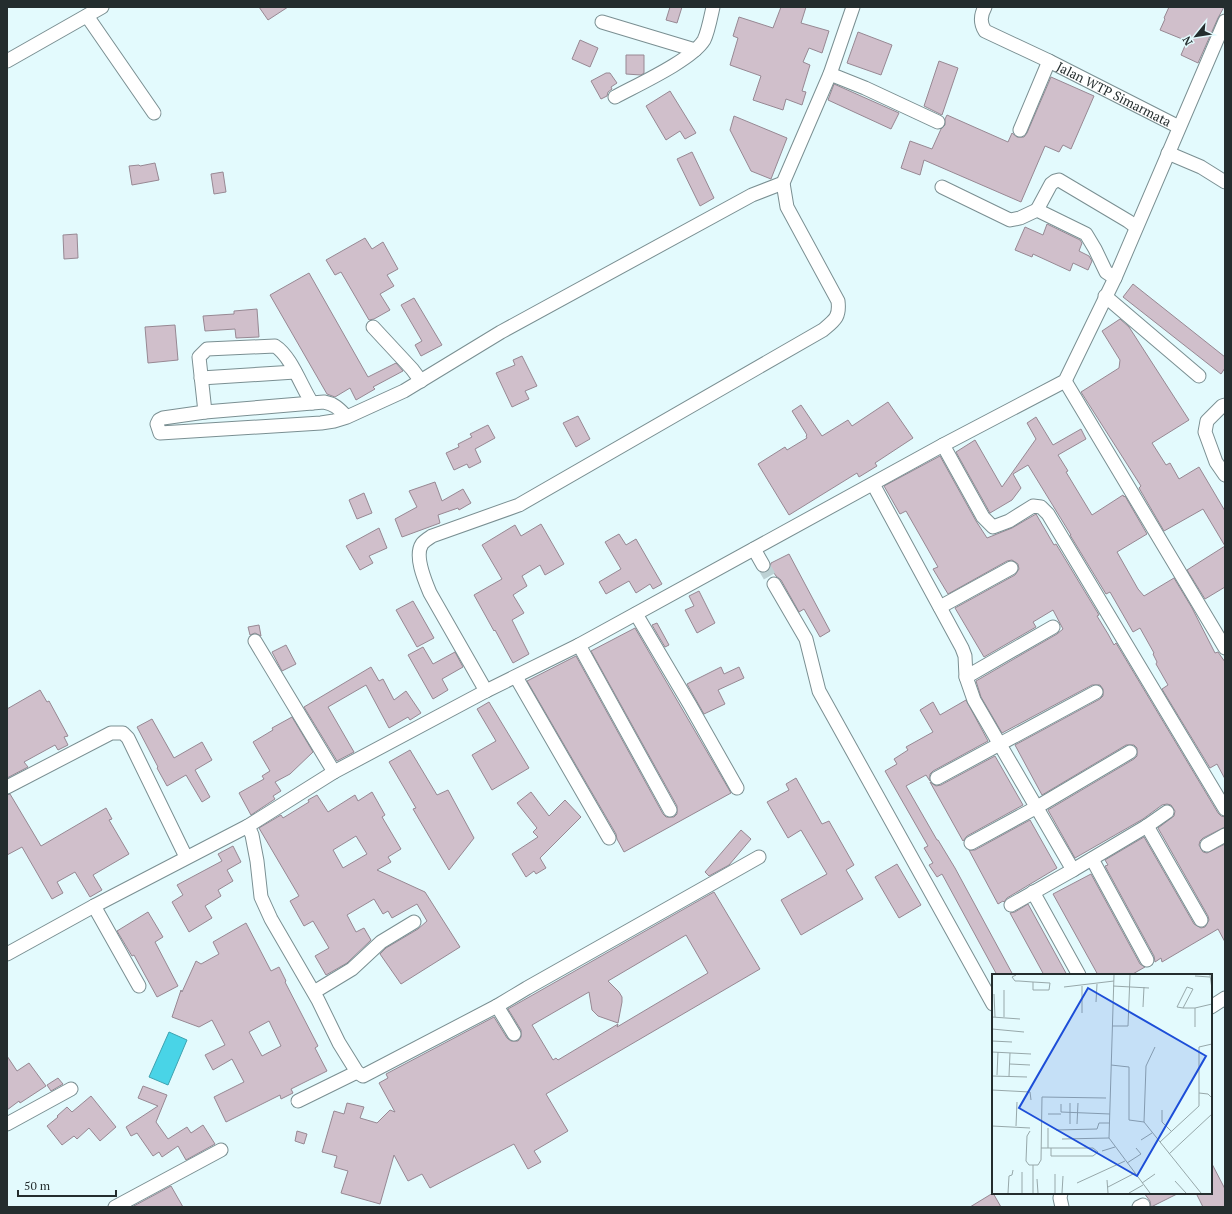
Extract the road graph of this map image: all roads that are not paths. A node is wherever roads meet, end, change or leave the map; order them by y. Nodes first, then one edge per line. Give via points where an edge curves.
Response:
1 (102, 7) edge
2 (713, 7) edge
3 (853, 7) edge
4 (985, 7) edge
5 (87, 16) junction
6 (602, 22) dead end
7 (1225, 24) edge
8 (695, 50) junction
9 (7, 61) edge
10 (1049, 61) junction
11 (830, 74) junction
12 (615, 97) dead end
13 (154, 113) dead end
14 (938, 122) dead end
15 (1179, 127) junction
16 (1020, 130) dead end
17 (1168, 153) junction
18 (1225, 182) edge
19 (783, 183) junction
20 (942, 187) dead end
21 (1037, 210) junction
22 (1136, 228) junction
23 (1114, 278) junction
24 (1105, 296) junction
25 (373, 327) dead end
26 (295, 372) junction
27 (1199, 376) dead end
28 (201, 378) junction
29 (421, 381) junction
30 (1065, 381) junction
31 (312, 403) junction
32 (1225, 405) edge
33 (205, 412) junction
34 (347, 417) junction
35 (943, 445) junction
36 (1225, 475) edge
37 (873, 484) junction
38 (754, 549) junction
39 (762, 565) tunnel mouth
40 (1011, 568) dead end
41 (774, 584) tunnel mouth
42 (940, 607) junction
43 (636, 614) junction
44 (1054, 627) dead end
45 (255, 640) dead end
46 (579, 645) junction
47 (1225, 648) edge
48 (516, 677) junction
49 (966, 677) junction
50 (486, 691) junction
51 (1096, 692) dead end
52 (1000, 744) junction
53 (1130, 752) dead end
54 (334, 772) junction
55 (937, 778) dead end
56 (7, 786) edge
57 (737, 788) dead end
58 (1037, 807) junction
59 (1225, 809) edge
60 (670, 810) dead end
61 (1167, 812) dead end
62 (248, 826) junction
63 (1147, 826) junction
64 (1225, 835) edge
65 (609, 838) dead end
66 (971, 843) dead end
67 (1207, 845) dead end
68 (186, 857) junction
69 (759, 857) dead end
70 (1092, 859) junction
71 (1073, 870) junction
72 (1033, 892) junction
73 (1011, 904) dead end
74 (94, 906) junction
75 (1201, 920) dead end
76 (414, 922) dead end
77 (7, 954) edge
78 (1147, 960) dead end
79 (1078, 974) edge
80 (140, 986) dead end
81 (314, 992) junction
82 (1225, 998) edge
83 (992, 1002) edge
84 (497, 1006) junction
85 (1212, 1006) edge
86 (514, 1034) dead end
87 (358, 1072) junction
88 (71, 1089) dead end
89 (298, 1101) dead end
90 (7, 1124) edge
91 (221, 1150) dead end
92 (1061, 1194) edge
93 (117, 1207) edge
94 (1062, 1207) edge

1 - 5 street
2 - 8 street via 704,40
3 - 11 street
4 - 10 street, Jalan WTP Simarmata via 981,15 981,25 985,31
5 - 9 street
5 - 13 street
6 - 8 street
7 - 15 street
8 - 12 street via 671,67
10 - 15 street, Jalan WTP Simarmata
10 - 16 street
11 - 14 street
11 - 19 street
15 - 17 street
17 - 18 street via 1201,167
17 - 22 street
19 - 29 street via 731,206 501,332
19 - 50 street via 787,207 838,300 839,311 834,321 823,330 520,504 432,536 422,544 420,561 430,593
20 - 21 street via 1010,220
21 - 22 street via 1051,184 1058,180
21 - 23 street via 1086,234 1106,272
22 - 23 street
23 - 24 street
24 - 27 street
24 - 30 street
25 - 29 street
26 - 28 street
26 - 28 street via 281,350 275,346 207,349 199,357
26 - 31 street
28 - 33 street
29 - 34 street
30 - 35 street
30 - 47 street
31 - 33 street
31 - 34 street via 333,404
32 - 36 street via 1207,421 1205,432 1216,462
33 - 34 street via 162,418 157,424 160,433 321,423
35 - 37 street
35 - 59 street via 983,518 993,527 1009,521 1033,506 1041,507 1048,514
37 - 38 street
37 - 42 street
38 - 39 street
38 - 43 street
40 - 42 street
41 - 83 street via 806,639 819,691
42 - 49 street via 966,656
43 - 46 street
43 - 57 street
44 - 49 street
45 - 54 street
46 - 48 street
46 - 60 street
48 - 50 street
48 - 65 street
49 - 52 street via 974,700
50 - 54 street
51 - 52 street
52 - 55 street
52 - 58 street
53 - 58 street
54 - 62 street
56 - 68 street via 111,733 123,733 128,738
58 - 66 street
58 - 71 street
61 - 63 street
62 - 68 street
62 - 81 street via 257,861 261,897 270,920
63 - 70 street
63 - 75 street
64 - 67 street
68 - 74 street
69 - 84 street
70 - 71 street
70 - 78 street
71 - 72 street
72 - 73 street
72 - 79 street
74 - 77 street
74 - 80 street
76 - 81 street via 381,942 352,969
81 - 87 street
82 - 85 street
84 - 86 street
84 - 87 street via 363,1076
87 - 89 street
88 - 90 street
91 - 93 street
92 - 94 street

